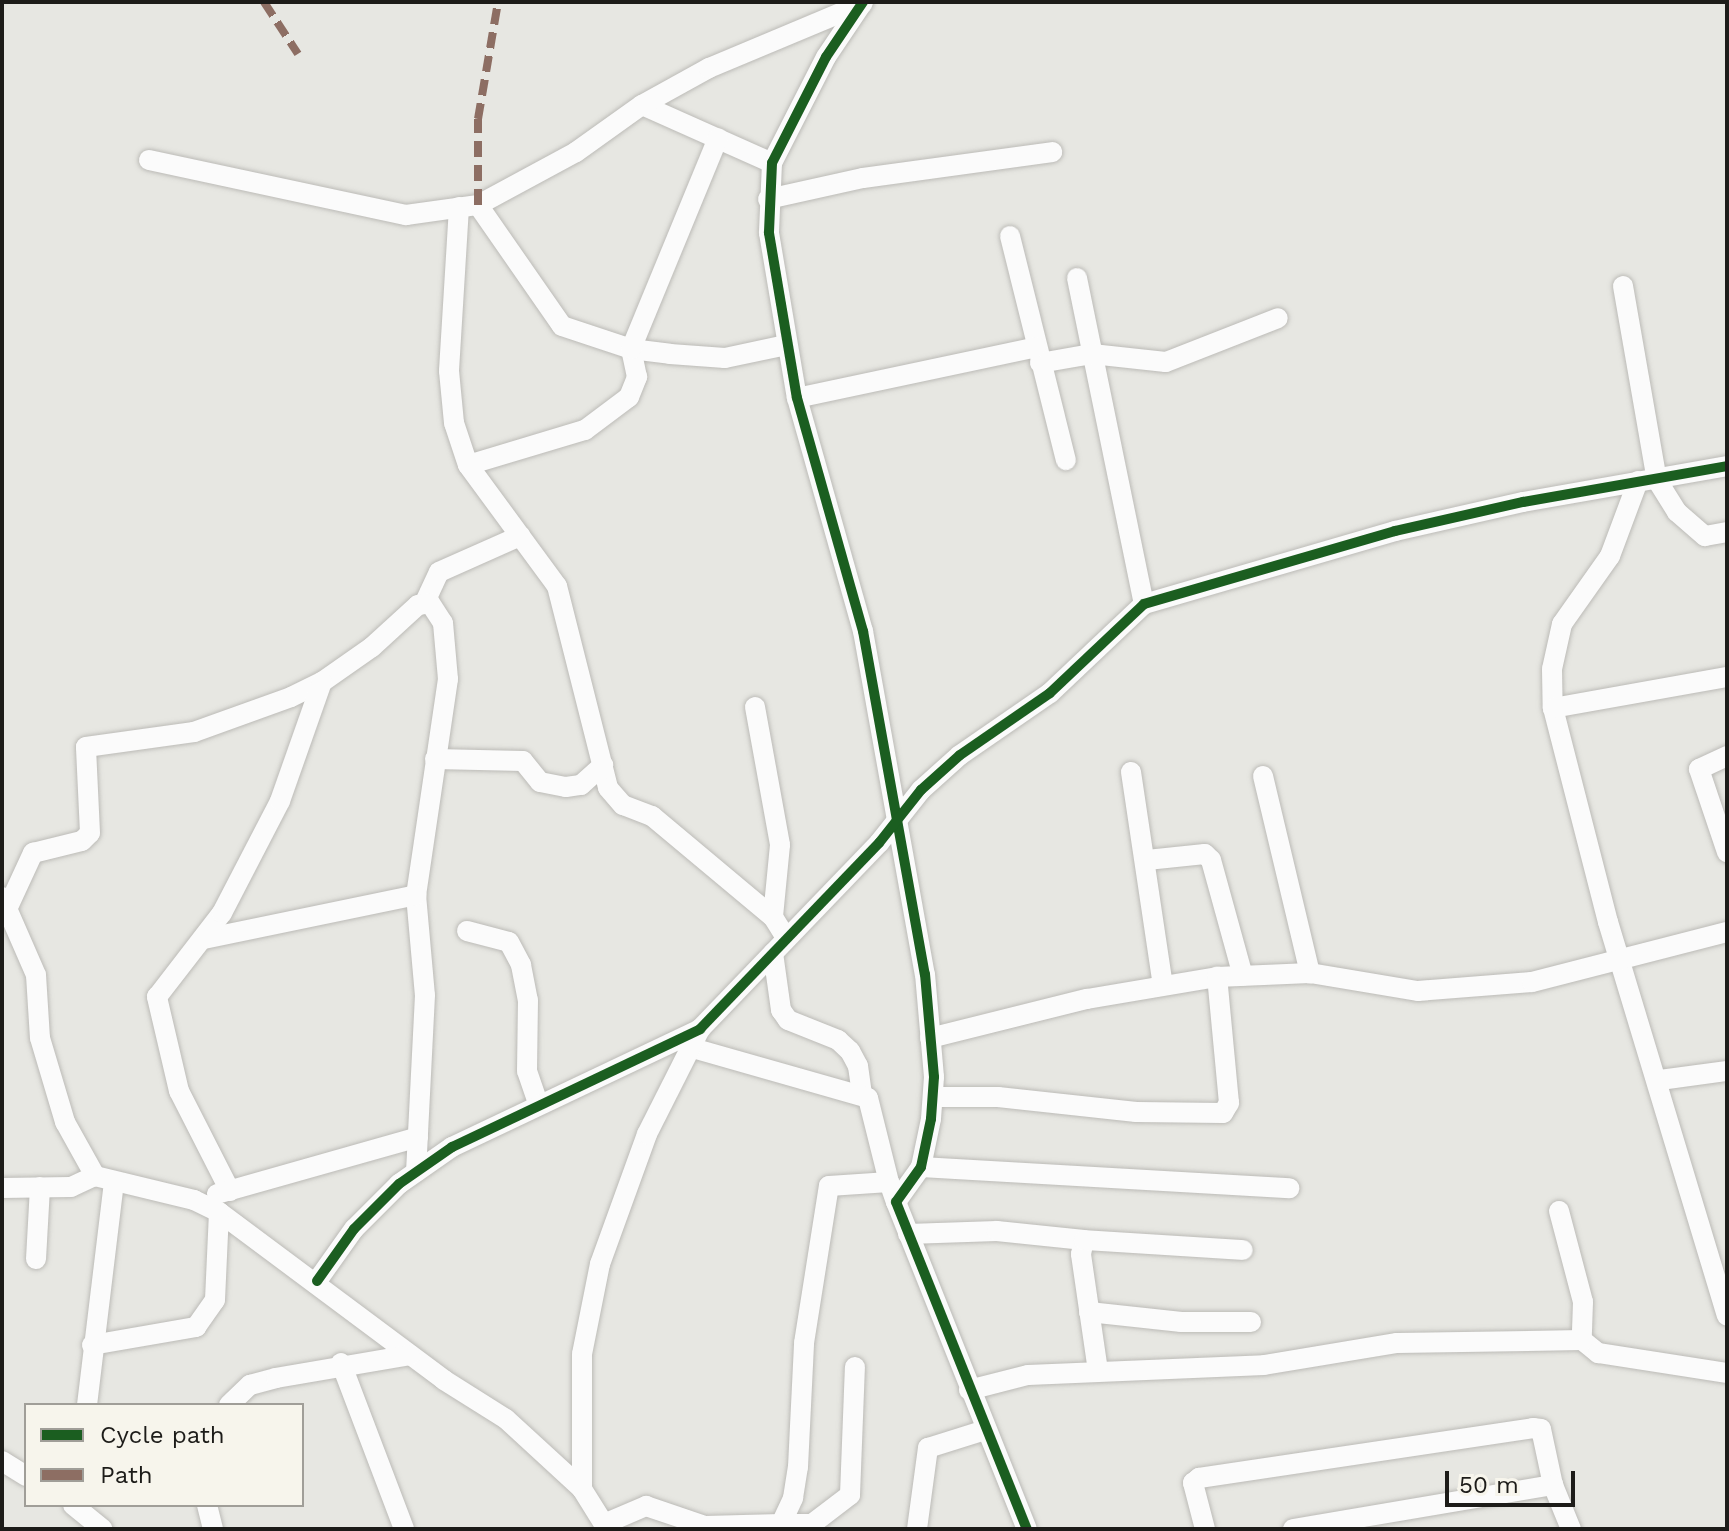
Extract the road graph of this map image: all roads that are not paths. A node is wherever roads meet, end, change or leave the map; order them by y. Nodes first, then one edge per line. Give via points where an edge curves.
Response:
1 (862, 3) edge
2 (642, 105) junction
3 (718, 138) junction
4 (1052, 152) dead end
5 (149, 160) dead end
6 (772, 163) junction
7 (768, 199) junction
8 (469, 206) junction
9 (1010, 236) dead end
10 (1077, 278) dead end
11 (1623, 286) dead end
12 (1278, 318) dead end
13 (786, 345) junction
14 (631, 349) junction
15 (1092, 354) junction
16 (1038, 355) junction
17 (797, 398) junction
18 (1066, 460) dead end
19 (468, 465) junction
20 (1727, 466) edge
21 (1648, 481) junction
22 (1727, 532) edge
23 (520, 536) junction
24 (425, 602) junction
25 (1144, 604) junction
26 (1727, 677) edge
27 (322, 682) junction
28 (755, 707) dead end
29 (1553, 708) junction
30 (1727, 756) edge
31 (435, 759) junction
32 (603, 765) junction
33 (1131, 772) dead end
34 (1263, 776) dead end
35 (900, 815) junction
36 (1727, 852) edge
37 (1147, 860) junction
38 (416, 895) junction
39 (5, 902) edge
40 (773, 917) junction
41 (467, 931) dead end
42 (1727, 932) edge
43 (204, 939) junction
44 (780, 946) junction
45 (1623, 960) junction
46 (1310, 973) junction
47 (1243, 976) junction
48 (1217, 977) junction
49 (1163, 985) junction
50 (700, 1029) junction
51 (930, 1038) junction
52 (689, 1047) junction
53 (1727, 1071) edge
54 (1660, 1080) junction
55 (862, 1094) junction
56 (933, 1097) junction
57 (538, 1103) junction
58 (418, 1137) junction
59 (921, 1167) junction
60 (416, 1172) junction
61 (104, 1179) junction
62 (40, 1187) junction
63 (2, 1188) edge
64 (1289, 1188) dead end
65 (230, 1191) junction
66 (893, 1192) junction
67 (194, 1200) junction
68 (1559, 1211) dead end
69 (219, 1212) junction
70 (908, 1234) junction
71 (1084, 1240) junction
72 (1243, 1250) dead end
73 (36, 1259) dead end
74 (317, 1281) junction
75 (1089, 1312) junction
76 (1727, 1315) edge
77 (1251, 1322) dead end
78 (1582, 1340) junction
79 (92, 1345) junction
80 (410, 1355) junction
81 (341, 1363) junction
82 (855, 1367) dead end
83 (1098, 1371) junction
84 (1727, 1373) edge
85 (969, 1390) junction
86 (87, 1403) edge
87 (231, 1403) edge
88 (985, 1430) junction
89 (2, 1461) edge
90 (24, 1475) edge
91 (1553, 1485) junction
92 (582, 1489) junction
93 (79, 1507) edge
94 (208, 1507) edge
95 (781, 1524) junction
96 (605, 1526) edge
97 (103, 1529) edge
98 (213, 1529) edge
99 (404, 1529) edge
100 (917, 1529) edge
101 (1027, 1529) edge
102 (1205, 1529) edge
103 (1293, 1529) edge
104 (1571, 1529) edge

1 - 2 street via 709,68
1 - 6 street via 826,57
2 - 3 street
2 - 8 street via 611,131
3 - 6 street
3 - 14 street
4 - 7 street via 863,178
5 - 8 street via 406,215
6 - 7 street
7 - 13 street
8 - 14 street via 562,326
8 - 19 street via 449,371 454,423
9 - 16 street
10 - 15 street
11 - 21 street
12 - 15 street via 1166,362
13 - 14 street via 725,358
13 - 17 street
14 - 19 street via 637,377 629,397 585,430
15 - 16 street
15 - 25 street
16 - 17 street
16 - 18 street
17 - 35 street via 863,631
19 - 23 street
20 - 21 street
21 - 22 street via 1705,536
21 - 25 street via 1395,531
21 - 29 street via 1610,556 1562,624 1552,669
23 - 24 street via 439,572
23 - 32 street via 557,586
24 - 27 street
24 - 31 street via 439,612 447,643 446,700
25 - 35 street via 1050,693 960,755
26 - 29 street
27 - 39 street via 194,732 86,747 90,833 82,841 33,853
27 - 43 street via 280,801
28 - 40 street via 780,845
29 - 45 street via 1608,922
30 - 36 street via 1706,761 1699,769
31 - 32 street via 523,761 540,782 566,787 581,785
31 - 38 street
32 - 40 street via 608,788 623,805 652,816
33 - 37 street
34 - 46 street
35 - 44 street
35 - 51 street
37 - 47 street via 1205,854 1211,860
37 - 49 street
38 - 43 street
38 - 58 street via 425,995
39 - 61 street via 36,975 40,1038 65,1122
40 - 44 street
41 - 57 street via 509,942 521,965 528,1000 527,1071
42 - 45 street
43 - 65 street via 160,990 157,1006 179,1091
44 - 50 street
44 - 55 street via 781,1010 788,1020 838,1040 850,1051
45 - 46 street via 1532,982 1418,991
45 - 54 street
46 - 47 street
47 - 48 street
48 - 49 street
48 - 56 street via 1229,1103 1223,1113
49 - 51 street
50 - 52 street
50 - 57 street
51 - 56 street
52 - 55 street
52 - 92 street via 647,1134 600,1264 582,1354
53 - 54 street
54 - 76 street
55 - 66 street via 873,1104
56 - 59 street
57 - 60 street via 452,1147
58 - 60 street
58 - 65 street
59 - 64 street
59 - 66 street
60 - 74 street via 354,1229
61 - 62 street
61 - 67 street
61 - 79 street
62 - 63 street
62 - 73 street
65 - 67 street
66 - 70 street
66 - 95 street via 829,1186 804,1343 798,1467 793,1498
67 - 69 street
68 - 78 street via 1583,1302
69 - 74 street
69 - 79 street via 215,1300 196,1327
70 - 71 street via 997,1231
70 - 85 street
71 - 72 street
71 - 75 street
74 - 80 street
75 - 77 street via 1181,1322
75 - 83 street
78 - 83 street via 1397,1343 1264,1365
78 - 84 street via 1598,1353
79 - 86 street
80 - 81 street
80 - 92 street via 506,1419
81 - 87 street via 250,1385
81 - 99 street
82 - 95 street via 850,1495 812,1524
83 - 85 street via 1028,1375
85 - 88 street
88 - 100 street via 928,1448
88 - 101 street
89 - 90 street
91 - 102 street via 1541,1429 1533,1428 1199,1478 1193,1483
91 - 103 street
91 - 104 street
92 - 96 street
93 - 97 street
94 - 98 street
95 - 96 street via 705,1526 646,1506

